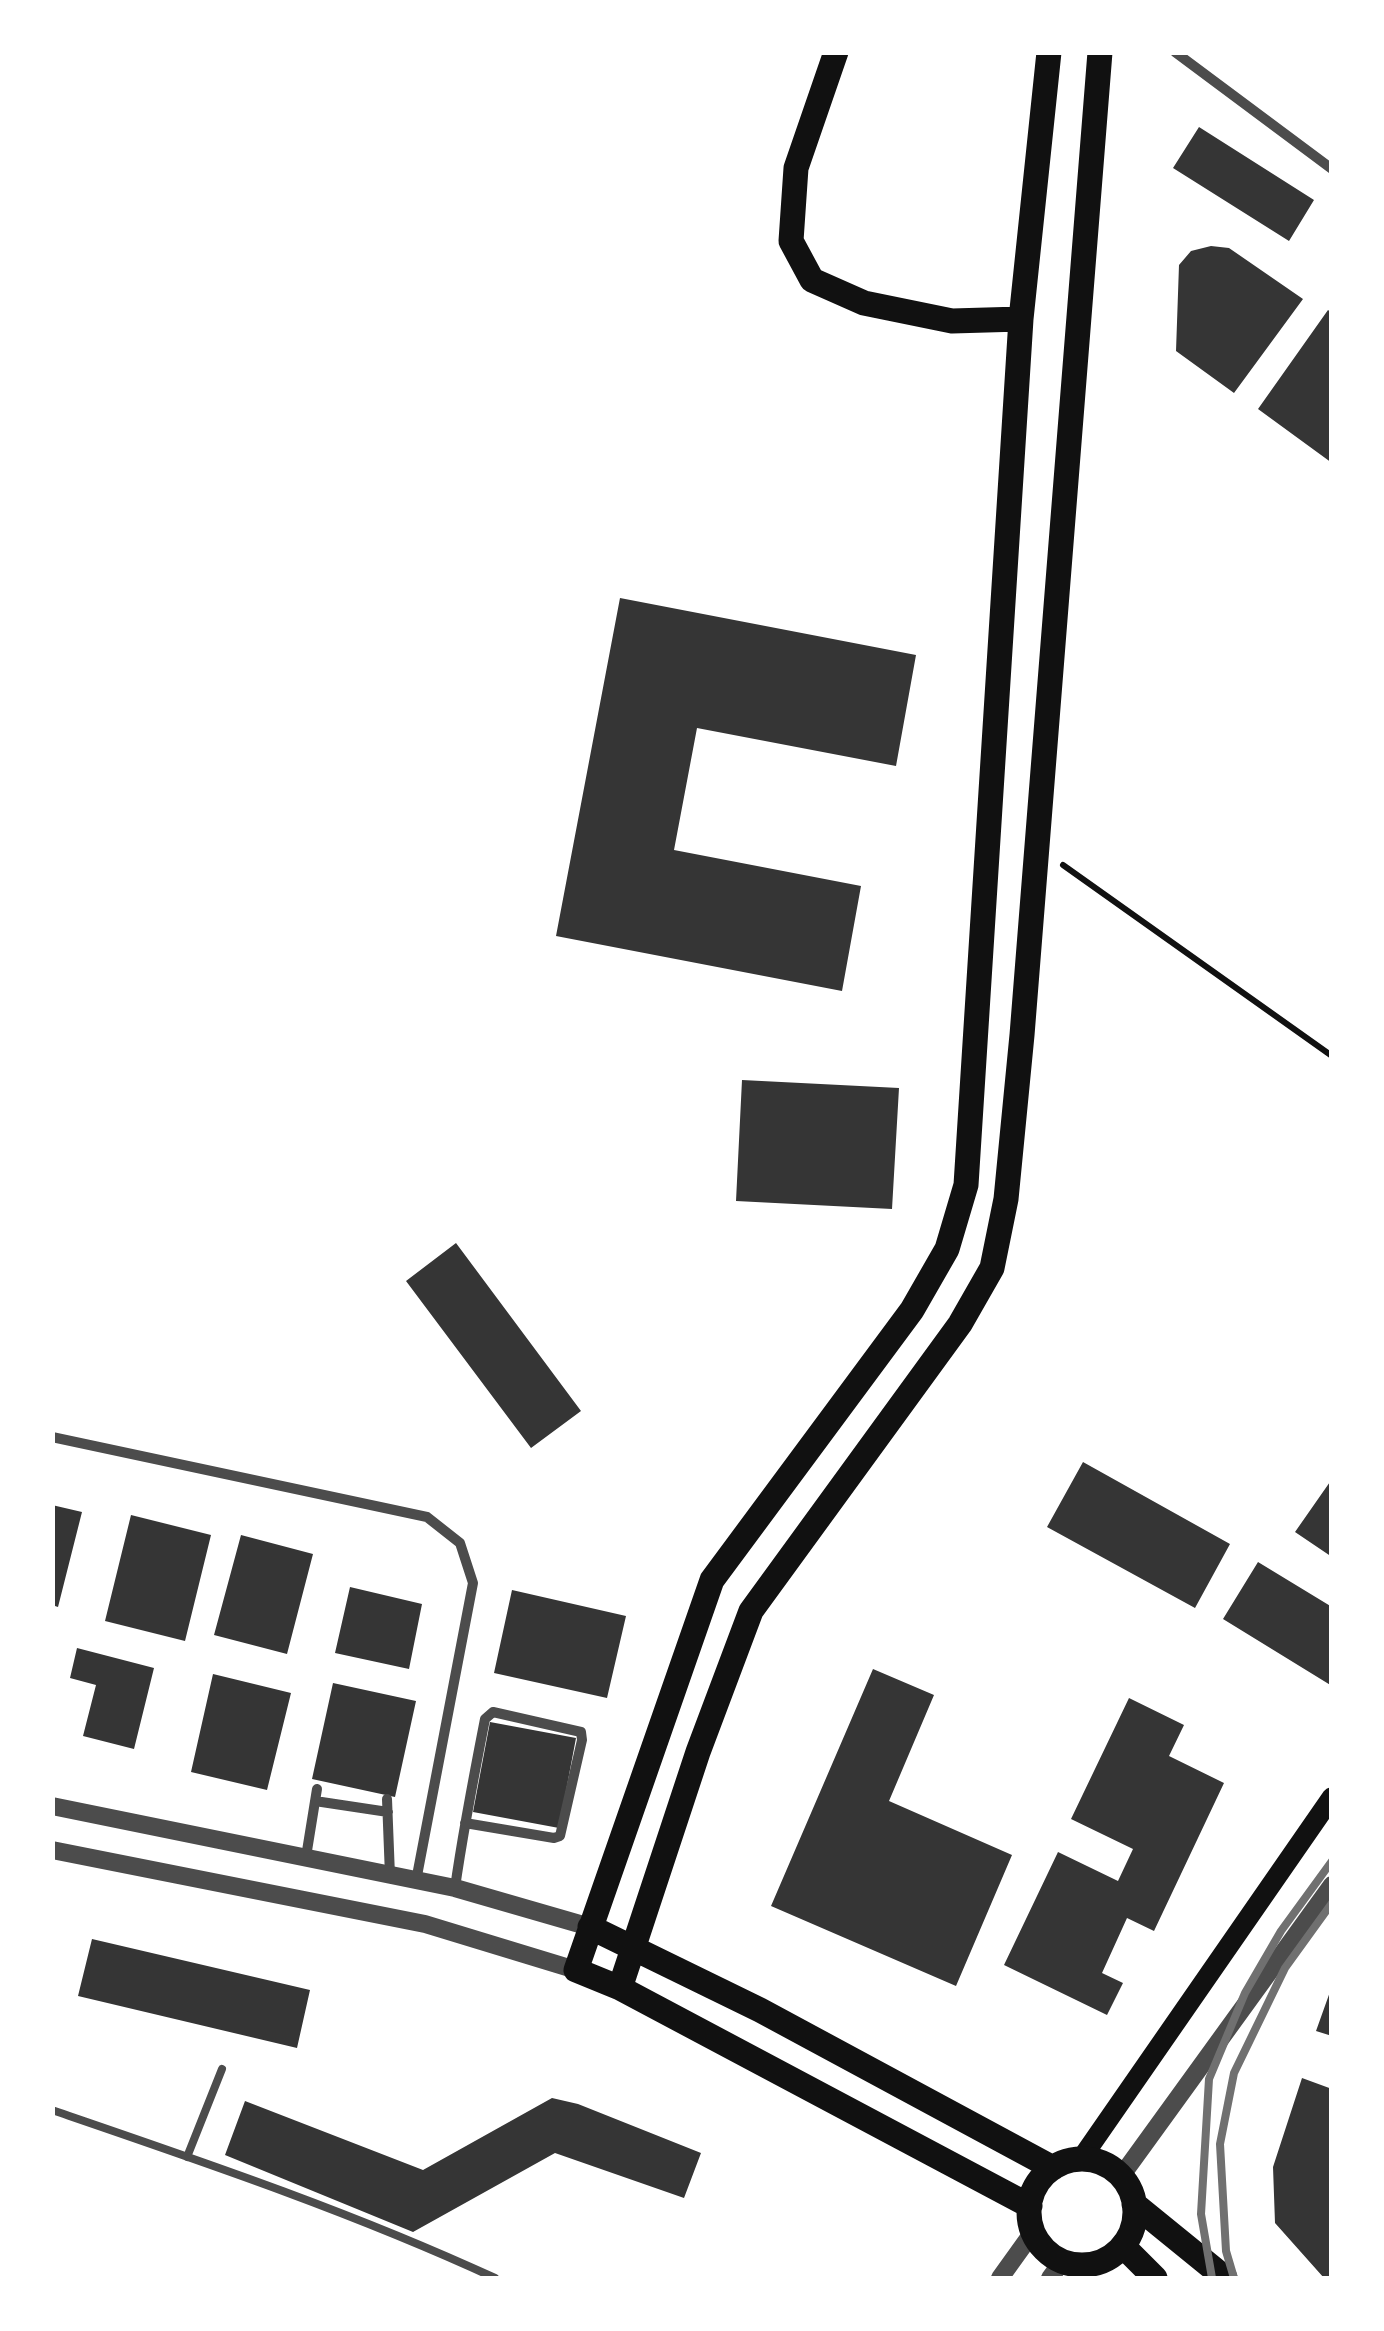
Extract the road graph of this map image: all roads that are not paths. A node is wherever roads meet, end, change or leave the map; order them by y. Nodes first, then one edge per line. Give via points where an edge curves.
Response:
1 (836, 52) edge
2 (1049, 52) edge
3 (1100, 52) edge
4 (1175, 52) edge
5 (1332, 169) edge
6 (1021, 319) junction
7 (973, 1080) junction
8 (1018, 1080) junction
9 (52, 1437) edge
10 (1332, 1797) edge
11 (52, 1806) edge
12 (465, 1823) junction
13 (52, 1850) edge
14 (306, 1857) junction
15 (390, 1876) junction
16 (416, 1881) junction
17 (1332, 1886) edge
18 (454, 1888) junction
19 (590, 1927) junction
20 (635, 1946) junction
21 (576, 1970) junction
22 (620, 1988) junction
23 (222, 2069) dead end
24 (52, 2110) edge
25 (188, 2156) junction
26 (1081, 2159) junction
27 (1053, 2168) junction
28 (1122, 2174) junction
29 (1134, 2204) junction
30 (1030, 2206) junction
31 (1034, 2232) junction
32 (1123, 2246) junction
33 (1055, 2271) edge
34 (495, 2278) edge
35 (1000, 2278) edge
36 (1154, 2278) edge
37 (1225, 2278) edge

1 - 6 main road via 796,168 791,241 812,280 864,303 952,321
2 - 6 main road
3 - 8 main road
4 - 5 street
6 - 7 main road
7 - 8 main road
7 - 19 main road via 966,1185 947,1249 912,1310 712,1580
8 - 20 main road via 992,1268 960,1324 750,1611
9 - 16 street via 428,1517 460,1543 474,1583
10 - 26 main road
11 - 14 street
12 - 12 street via 488,1714 581,1732 560,1836
12 - 18 street
13 - 21 street via 425,1924
14 - 15 street
14 - 15 street via 316,1795 387,1806
15 - 16 street
16 - 18 street
17 - 28 street
18 - 19 street
19 - 20 main road
19 - 21 main road
20 - 22 main road
20 - 27 main road
21 - 22 main road
22 - 30 main road
23 - 25 lane
24 - 25 lane
25 - 34 lane
26 - 27 main road
26 - 28 main road
27 - 30 main road
28 - 29 main road
29 - 32 main road
29 - 37 main road
30 - 31 main road
31 - 33 main road
31 - 35 street
32 - 33 main road via 1098,2263
32 - 36 main road

